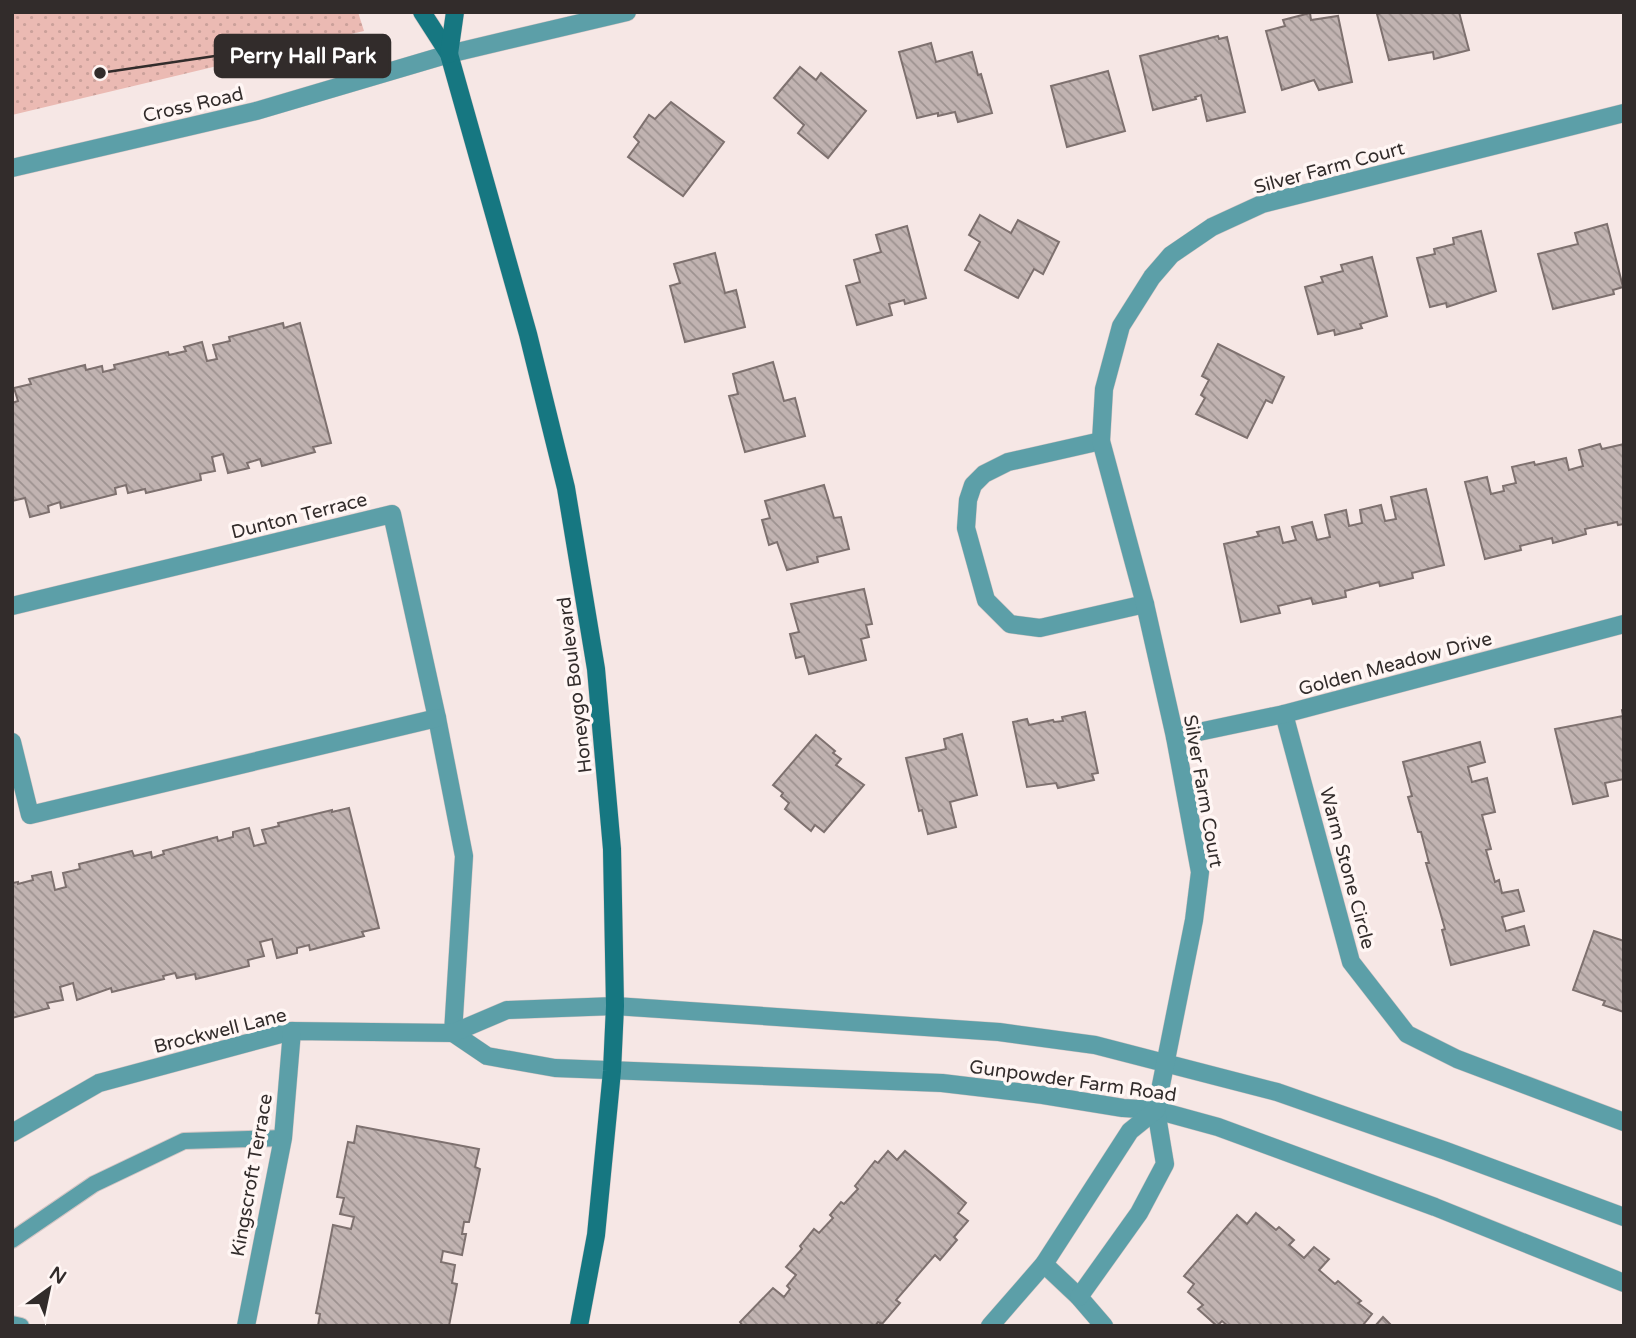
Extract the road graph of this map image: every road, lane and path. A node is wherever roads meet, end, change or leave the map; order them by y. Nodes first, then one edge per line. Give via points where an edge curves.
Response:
1 (422, 12) edge
2 (455, 12) edge
3 (627, 12) edge
4 (449, 54) junction
5 (1624, 113) edge
6 (12, 168) edge
7 (1101, 441) junction
8 (1144, 604) junction
9 (12, 606) edge
10 (1624, 624) edge
11 (1284, 714) junction
12 (438, 718) junction
13 (1175, 737) junction
14 (12, 742) edge
15 (615, 1006) junction
16 (292, 1031) junction
17 (453, 1033) junction
18 (1164, 1062) junction
19 (612, 1070) junction
20 (1156, 1110) junction
21 (1624, 1122) edge
22 (12, 1133) edge
23 (283, 1138) junction
24 (1624, 1217) edge
25 (12, 1240) edge
26 (1044, 1264) junction
27 (1624, 1283) edge
28 (1079, 1297) junction
29 (12, 1324) edge
30 (21, 1326) edge
31 (246, 1326) edge
32 (579, 1326) edge
33 (990, 1326) edge
34 (1104, 1326) edge

1 - 4 main road, Honeygo Boulevard
2 - 4 main road, Honeygo Boulevard
3 - 4 street, Cross Road
4 - 6 street, Cross Road via 256,111
4 - 15 main road, Honeygo Boulevard via 566,488 596,669 612,849
5 - 7 street, Silver Farm Court via 1262,204 1212,227 1171,255 1121,326 1104,389
7 - 8 street, Silver Farm Court
7 - 8 street via 1008,462 984,474 973,485 968,500 966,528 986,600 1010,624 1040,628
8 - 13 street, Silver Farm Court
9 - 12 street, Dunton Terrace via 392,514
10 - 11 street, Golden Meadow Drive
11 - 13 street, Golden Meadow Drive
11 - 21 street, Warm Stone Circle via 1351,962 1406,1034 1457,1059
12 - 14 street via 30,815
12 - 17 street, Dunton Terrace via 464,856
13 - 18 street, Silver Farm Court via 1200,872
15 - 17 street, Brockwell Lane via 507,1010
15 - 18 street, Gunpowder Farm Road via 999,1032 1095,1045
15 - 19 main road, Honeygo Boulevard
16 - 17 street, Brockwell Lane
16 - 22 street, Brockwell Lane via 99,1083
16 - 23 street, Kingscroft Terrace
17 - 19 street via 487,1056 555,1068
18 - 20 street, Silver Farm Court
18 - 24 street, Gunpowder Farm Road via 1277,1092
19 - 20 street, Gunpowder Farm Road via 942,1083
19 - 32 main road, Honeygo Boulevard via 596,1235
20 - 26 street via 1130,1131
20 - 27 street, Gunpowder Farm Road via 1218,1127 1410,1197
20 - 28 street, Silver Farm Court via 1165,1164 1139,1213
23 - 25 lane via 184,1141 94,1184
23 - 31 street, Kingscroft Terrace
26 - 28 street
26 - 33 street
28 - 34 street
29 - 30 lane

